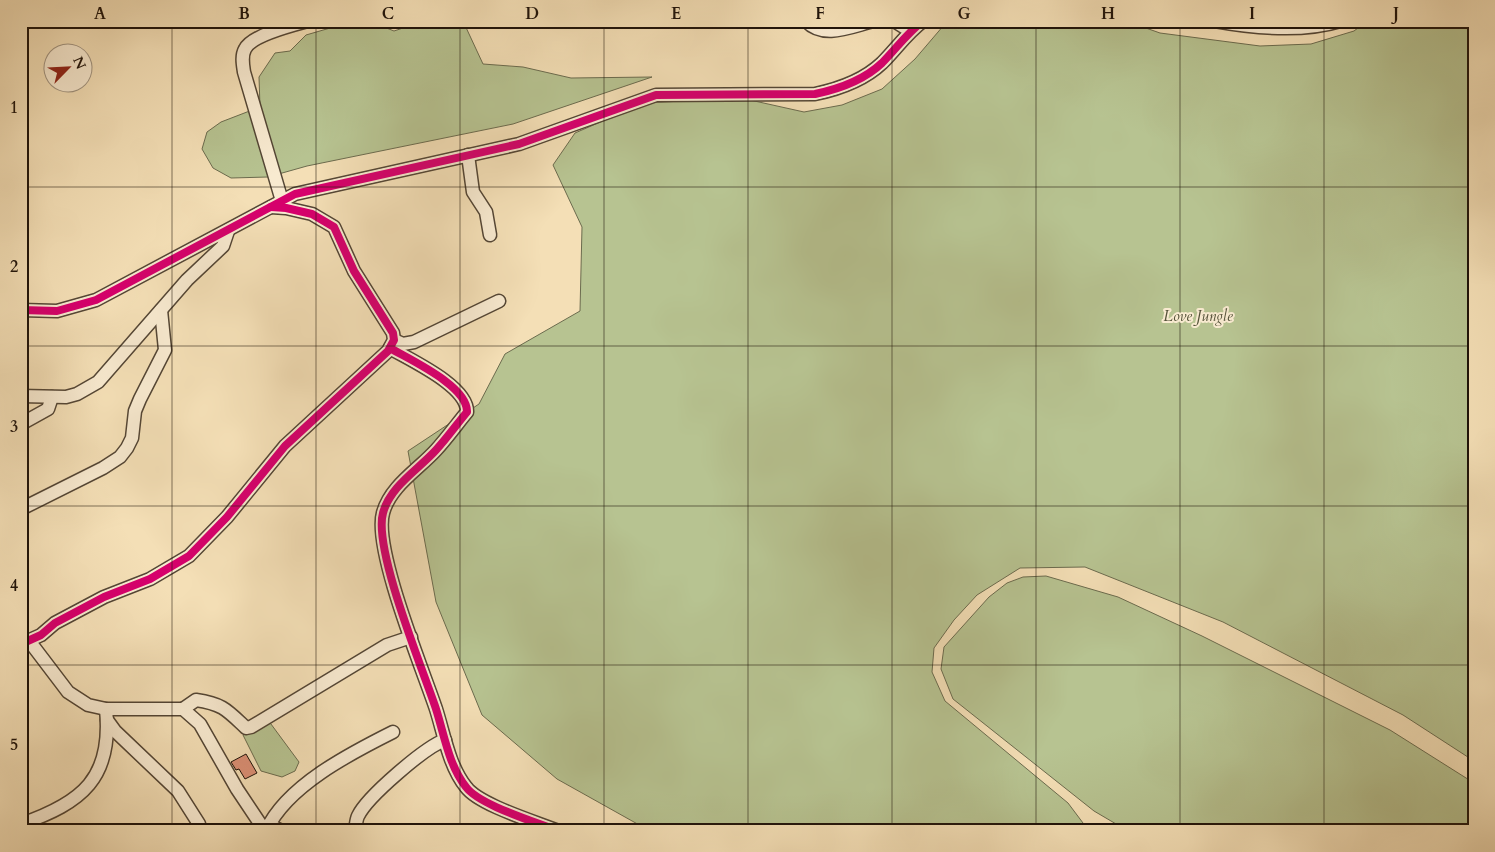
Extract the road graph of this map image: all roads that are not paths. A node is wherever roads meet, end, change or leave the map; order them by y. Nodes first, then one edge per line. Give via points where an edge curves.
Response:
1 (308, 21) edge
2 (806, 21) edge
3 (874, 21) edge
4 (894, 21) edge
5 (923, 21) edge
6 (1214, 21) edge
7 (1340, 21) edge
8 (910, 31) junction
9 (468, 155) junction
10 (276, 204) junction
11 (228, 230) junction
12 (490, 235) dead end
13 (499, 301) dead end
14 (21, 310) edge
15 (161, 310) junction
16 (392, 344) junction
17 (21, 396) edge
18 (52, 397) junction
19 (21, 424) edge
20 (21, 509) edge
21 (411, 637) junction
22 (25, 643) edge
23 (183, 710) junction
24 (106, 714) junction
25 (393, 732) dead end
26 (445, 740) junction
27 (21, 824) edge
28 (267, 829) edge
29 (200, 831) edge
30 (282, 831) edge
31 (356, 831) edge
32 (558, 831) edge

1 - 10 street via 257,38 245,48 242,59
2 - 3 street via 817,30 829,32
4 - 8 street
5 - 8 street
6 - 7 street via 1302,28
8 - 9 street via 881,64 857,81 838,89 814,94 656,95 547,136
9 - 10 street via 303,191
9 - 12 street via 473,192 486,212
10 - 11 street
10 - 16 street via 312,214 334,227 354,271 394,333
11 - 14 street via 96,300 57,311
11 - 15 street via 223,246
13 - 16 street via 414,342
15 - 18 street via 98,382 77,394
15 - 20 street via 165,350 135,411 132,438 127,448 103,468
16 - 21 street via 457,390 468,406 467,412 436,451 397,489 382,513 383,542
16 - 22 street via 374,366 285,446 227,517 189,556 150,579 104,597
17 - 18 street
18 - 19 street via 48,410
21 - 23 street via 387,645 251,727 246,728 226,708 214,702 196,700
21 - 26 street
22 - 24 street via 68,692
23 - 24 street
23 - 28 street via 200,724 237,789
24 - 27 street via 104,750 98,775 86,790 63,807
24 - 29 street via 115,732 178,791
25 - 28 street via 341,759 301,788
26 - 31 street via 432,744 381,790 358,815
26 - 32 street via 466,787 474,795
28 - 30 street

